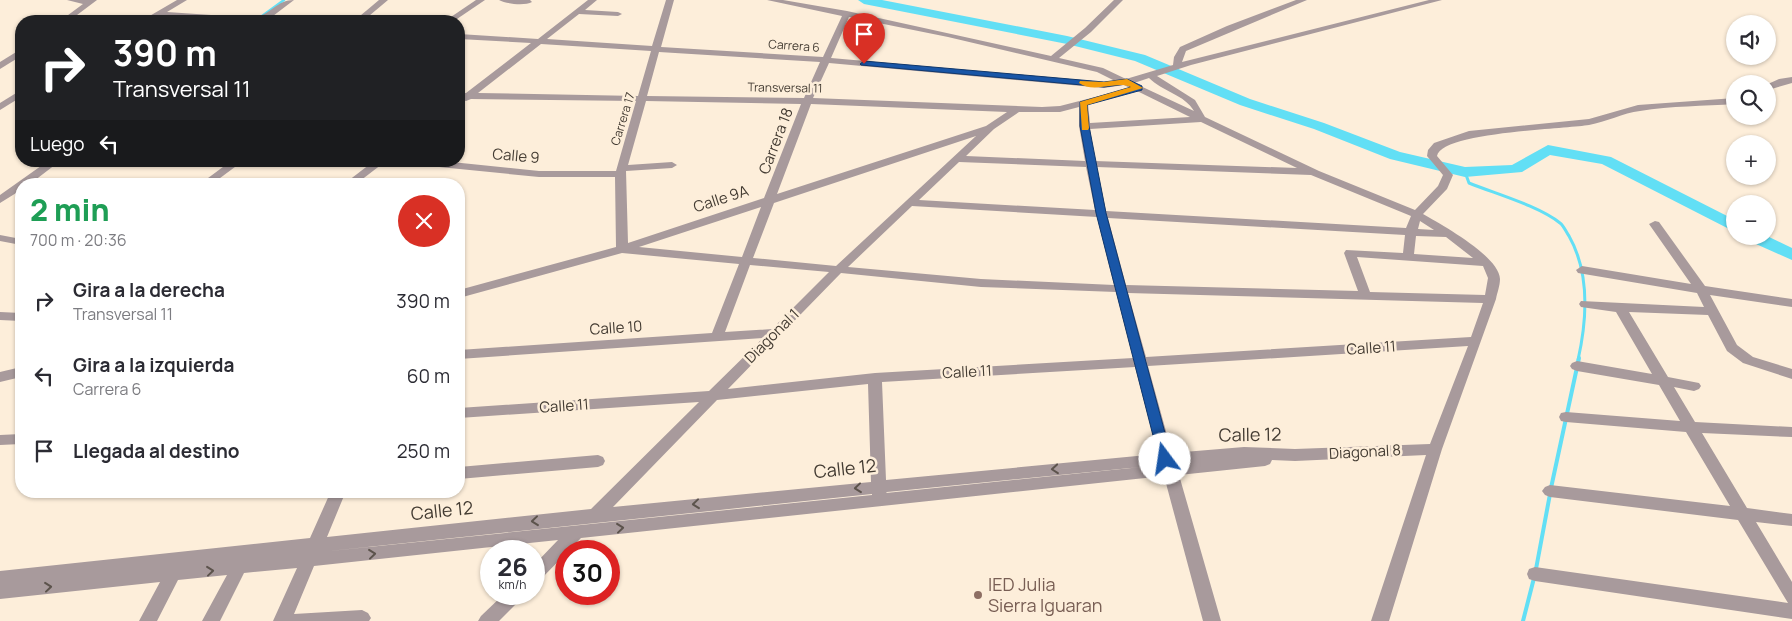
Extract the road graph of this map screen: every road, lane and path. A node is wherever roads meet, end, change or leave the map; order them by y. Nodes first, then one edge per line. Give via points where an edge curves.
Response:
1 (71, 0) edge
2 (183, 0) edge
3 (278, 0) edge
4 (290, 0) edge
5 (384, 0) edge
6 (481, 0) edge
7 (503, 0) edge
8 (593, 0) edge
9 (670, 0) edge
10 (771, 0) edge
11 (1119, 0) edge
12 (1303, 0) edge
13 (1438, 0) edge
14 (92, 1) edge
15 (528, 2) dead end
16 (578, 12) junction
17 (847, 13) junction
18 (157, 14) joint
19 (618, 14) dead end
20 (72, 15) edge
21 (171, 15) edge
22 (257, 15) edge
23 (269, 15) edge
24 (365, 15) edge
25 (458, 15) edge
26 (465, 36) edge
27 (540, 41) junction
28 (656, 48) junction
29 (15, 56) edge
30 (1052, 59) junction
31 (824, 60) junction
32 (0, 66) edge
33 (1177, 66) junction
34 (1150, 74) junction
35 (1792, 80) edge
36 (1127, 82) junction
37 (1776, 84) edge
38 (1139, 88) junction
39 (465, 95) edge
40 (465, 96) edge
41 (15, 97) edge
42 (0, 98) edge
43 (15, 99) edge
44 (643, 99) junction
45 (807, 101) junction
46 (1726, 102) edge
47 (1083, 104) junction
48 (0, 107) edge
49 (1019, 108) junction
50 (1201, 120) junction
51 (1084, 126) junction
52 (991, 128) junction
53 (958, 159) junction
54 (672, 165) dead end
55 (1092, 165) junction
56 (46, 167) edge
57 (229, 167) edge
58 (372, 167) edge
59 (465, 167) edge
60 (621, 171) junction
61 (1315, 173) junction
62 (31, 178) edge
63 (214, 178) edge
64 (357, 178) edge
65 (15, 189) edge
66 (0, 200) edge
67 (770, 200) junction
68 (911, 203) junction
69 (1101, 213) junction
70 (1417, 215) junction
71 (1655, 224) dead end
72 (1411, 232) junction
73 (1449, 234) junction
74 (0, 238) edge
75 (15, 241) edge
76 (622, 248) junction
77 (1408, 258) junction
78 (746, 260) junction
79 (1487, 263) junction
80 (840, 269) junction
81 (1582, 270) dead end
82 (1121, 288) junction
83 (1700, 288) junction
84 (465, 292) edge
85 (1365, 295) junction
86 (1490, 300) junction
87 (1792, 303) edge
88 (1586, 304) dead end
89 (1620, 308) junction
90 (1713, 311) junction
91 (0, 316) edge
92 (15, 317) edge
93 (775, 333) junction
94 (717, 337) junction
95 (1476, 341) junction
96 (465, 355) edge
97 (1140, 362) junction
98 (1577, 366) dead end
99 (15, 373) edge
100 (1792, 374) edge
101 (0, 377) edge
102 (874, 378) junction
103 (1664, 382) junction
104 (1694, 386) dead end
105 (712, 396) junction
106 (465, 413) edge
107 (1566, 417) dead end
108 (1691, 427) junction
109 (1792, 432) edge
110 (15, 439) edge
111 (0, 440) edge
112 (1435, 448) junction
113 (1295, 455) joint
114 (598, 461) dead end
115 (1167, 464) junction
116 (465, 472) edge
117 (1550, 491) dead end
118 (879, 493) junction
119 (336, 498) edge
120 (596, 515) junction
121 (1743, 515) junction
122 (1792, 520) edge
123 (576, 532) junction
124 (312, 553) junction
125 (545, 564) edge
126 (127, 565) junction
127 (239, 568) junction
128 (172, 574) junction
129 (1535, 574) dead end
130 (0, 578) edge
131 (119, 580) junction
132 (0, 592) edge
133 (1792, 597) edge
134 (504, 605) edge
135 (1792, 611) edge
136 (362, 618) dead end
137 (148, 621) edge
138 (211, 621) edge
139 (282, 621) edge
140 (295, 621) edge
141 (487, 621) edge
142 (1212, 621) edge
143 (1380, 621) edge

1 - 14 street
2 - 18 street
3 - 22 street
4 - 23 street
5 - 24 street
6 - 25 street
7 - 15 street
8 - 16 street
9 - 28 street, Carrera 17
10 - 17 street
11 - 30 street
12 - 33 street via 1183,49
13 - 33 street, Carrera 6
14 - 20 street
16 - 19 street
16 - 27 street
17 - 30 street
17 - 31 street, Carrera 18
18 - 21 street
26 - 27 street, Carrera 6
27 - 28 street, Carrera 6
27 - 39 street
28 - 31 street, Carrera 6
28 - 44 street, Carrera 17
29 - 32 street
30 - 36 street via 1100,70
31 - 36 street, Carrera 6 via 1104,85
31 - 45 street, Carrera 18
33 - 34 street, Carrera 6
34 - 36 street, Carrera 6
34 - 50 street via 1189,99 1196,106
35 - 37 street
36 - 38 street
38 - 47 street, Transversal 11
38 - 50 street
40 - 44 street, Transversal 11
41 - 42 street
43 - 48 street
44 - 45 street, Transversal 11
44 - 60 street, Carrera 17
45 - 49 street, Transversal 11
45 - 67 street, Carrera 18
46 - 70 street via 1638,108 1590,122 1469,134 1453,139 1432,150 1432,156 1448,175 1447,184
47 - 49 street, Transversal 11 via 1060,109
47 - 51 street
49 - 52 street, Diagonal 1
50 - 51 street
50 - 61 street
51 - 55 street
52 - 53 street, Diagonal 1
52 - 67 street, Calle 9A
53 - 55 street
53 - 68 street, Diagonal 1
54 - 60 street, Calle 9
55 - 61 street
55 - 69 street
56 - 62 street
57 - 63 street
58 - 64 street
59 - 60 street, Calle 9 via 539,174
60 - 76 street, Carrera 17
61 - 70 street
65 - 66 street
67 - 76 street, Calle 9A
67 - 78 street, Carrera 18
68 - 69 street
68 - 80 street, Diagonal 1
69 - 72 street
69 - 82 street
70 - 72 street
70 - 73 street
71 - 83 street
72 - 73 street
72 - 77 street
73 - 79 street
74 - 75 street
76 - 78 street
76 - 84 street, Calle 9A
77 - 79 street
77 - 85 street via 1350,253
78 - 80 street
78 - 94 street, Carrera 18
79 - 86 street via 1494,278
80 - 82 street via 981,283
80 - 93 street, Diagonal 1
81 - 83 street via 1637,281
82 - 85 street
82 - 97 street
83 - 87 street
83 - 90 street
85 - 86 street
86 - 95 street
88 - 89 street
89 - 90 street
89 - 103 street
90 - 100 street via 1728,344 1739,354
91 - 92 street
93 - 94 street, Calle 10
93 - 105 street, Diagonal 1
94 - 96 street, Calle 10
95 - 97 street, Calle 11
95 - 112 street
97 - 102 street, Calle 11
97 - 115 street
98 - 103 street
99 - 101 street
102 - 105 street, Calle 11
102 - 118 street
103 - 104 street
103 - 108 street
105 - 106 street, Calle 11
105 - 120 street, Diagonal 1
107 - 108 street
108 - 109 street
108 - 121 street
110 - 111 street
112 - 113 street, Diagonal 8
112 - 143 street
113 - 115 street, Calle 12 via 1248,462
114 - 116 street
115 - 118 street, Calle 12
115 - 142 street
117 - 121 street
118 -> 120 street, Calle 12
123 -> 118 street, Calle 12
119 - 124 street
120 - 123 street, Diagonal 1
120 -> 124 street, Calle 12
121 - 122 street
121 - 133 street
124 -> 123 street, Calle 12
123 - 125 street, Diagonal 1
124 - 126 street, Calle 12
124 - 127 street, Calle 12
124 - 139 street
126 - 130 street, Calle 12
126 - 131 street
128 -> 127 street, Calle 12
127 - 138 street
128 - 131 street, Calle 12
128 - 137 street
129 - 135 street
132 -> 131 street, Calle 12
134 - 141 street
136 - 140 street

